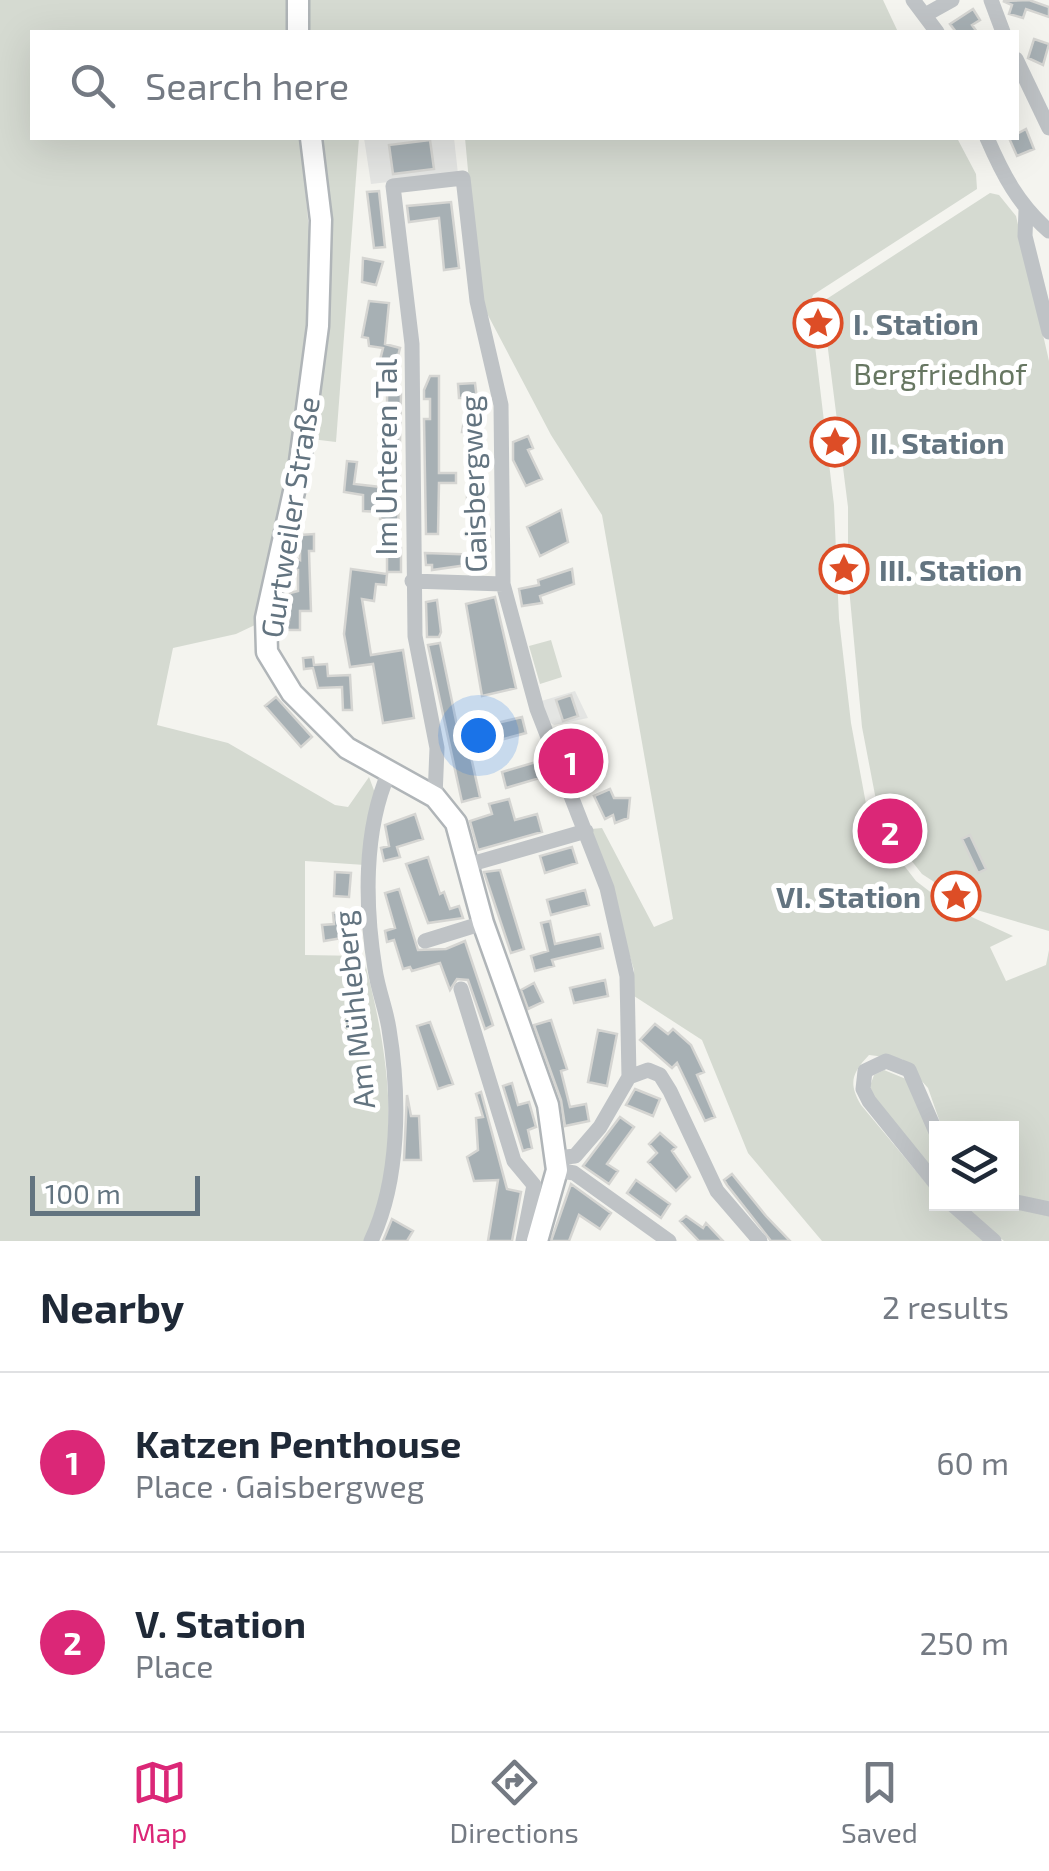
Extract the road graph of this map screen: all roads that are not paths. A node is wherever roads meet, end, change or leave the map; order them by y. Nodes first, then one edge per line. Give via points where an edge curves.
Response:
1 (298, 0) edge
2 (913, 0) edge
3 (952, 0) edge
4 (990, 0) edge
5 (925, 15) junction
6 (298, 30) edge
7 (924, 30) edge
8 (935, 30) edge
9 (1002, 30) edge
10 (1019, 62) edge
11 (1044, 99) edge
12 (1049, 128) edge
13 (310, 140) edge
14 (988, 140) edge
15 (463, 178) joint
16 (1026, 210) junction
17 (1049, 231) edge
18 (1049, 332) edge
19 (412, 580) junction
20 (503, 584) junction
21 (389, 772) junction
22 (435, 797) junction
23 (586, 831) junction
24 (468, 865) junction
25 (483, 924) junction
26 (425, 942) dead end
27 (462, 989) dead end
28 (628, 1076) junction
29 (931, 1121) edge
30 (557, 1164) junction
31 (929, 1175) edge
32 (1019, 1202) edge
33 (1049, 1209) edge
34 (960, 1211) edge
35 (370, 1241) edge
36 (523, 1241) edge
37 (537, 1241) edge
38 (668, 1241) edge
39 (760, 1241) edge
40 (994, 1241) edge

1 - 6 main road
2 - 5 street
3 - 5 street
4 - 9 street
5 - 7 street
5 - 8 street
10 - 11 street
11 - 12 street
13 - 21 main road, Gurtweiler Straße via 321,220 317,340 265,642 272,664 318,721 360,758
14 - 16 street
15 - 19 street, Im Unteren Tal via 393,186 412,344
15 - 20 street, Gaisbergweg via 476,301 501,405
16 - 17 street
16 - 18 street via 1024,236
19 - 20 street
19 - 22 street, Im Unteren Tal via 415,636 438,748
20 - 23 street, Gaisbergweg via 536,709
21 - 22 main road, Gurtweiler Straße
21 - 35 street, Am Mühleberg via 378,796 368,918 390,1030 391,1172 386,1209
22 - 24 main road via 456,823
23 - 24 street
23 - 28 street, Gaisbergweg via 627,976
24 - 25 main road
25 - 26 street
25 - 30 main road via 534,1058
27 - 36 street via 514,1161 534,1185
28 - 30 street, Gaisbergweg via 600,1127 575,1156
28 - 39 street via 648,1070 664,1080 708,1178
29 - 31 street via 909,1070 886,1060 866,1071 869,1100
30 - 37 main road
30 - 38 street
32 - 33 street
34 - 40 street

